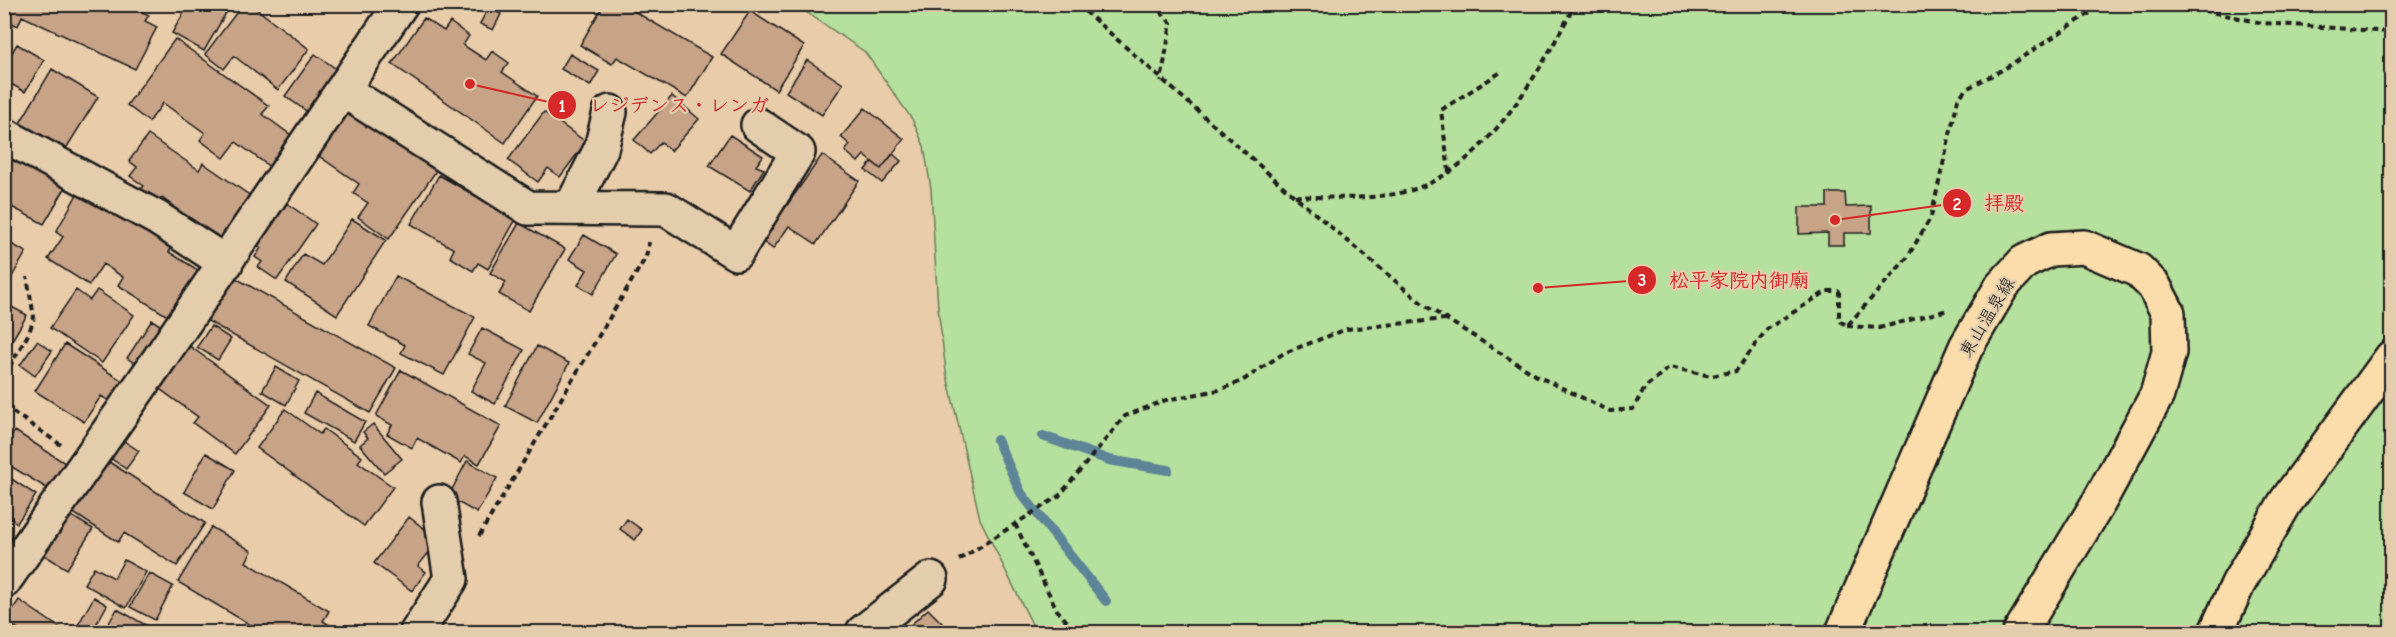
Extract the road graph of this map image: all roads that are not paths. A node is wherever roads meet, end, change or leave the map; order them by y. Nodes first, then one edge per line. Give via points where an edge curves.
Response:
1 (401, 4) edge
2 (343, 90) junction
3 (609, 112) dead end
4 (758, 125) dead end
5 (4, 135) edge
6 (571, 208) junction
7 (226, 263) junction
8 (2391, 357) edge
9 (439, 502) dead end
10 (931, 579) road end
11 (4, 581) edge
12 (417, 633) edge
13 (862, 633) edge
14 (1843, 633) edge
15 (2020, 633) edge
16 (2216, 633) edge

1 - 2 street
2 - 6 street via 528,208
2 - 7 street
3 - 6 street via 602,149
4 - 6 street via 798,152 736,253 666,209
5 - 7 street via 157,218
7 - 11 street
8 - 16 main road via 2285,503 2238,584
9 - 12 street via 451,579
10 - 13 street
14 - 15 main road, 東山温泉線 via 1966,347 2002,286 2024,262 2051,249 2084,248 2138,270 2154,286 2168,313 2169,352 2157,395 2099,502

